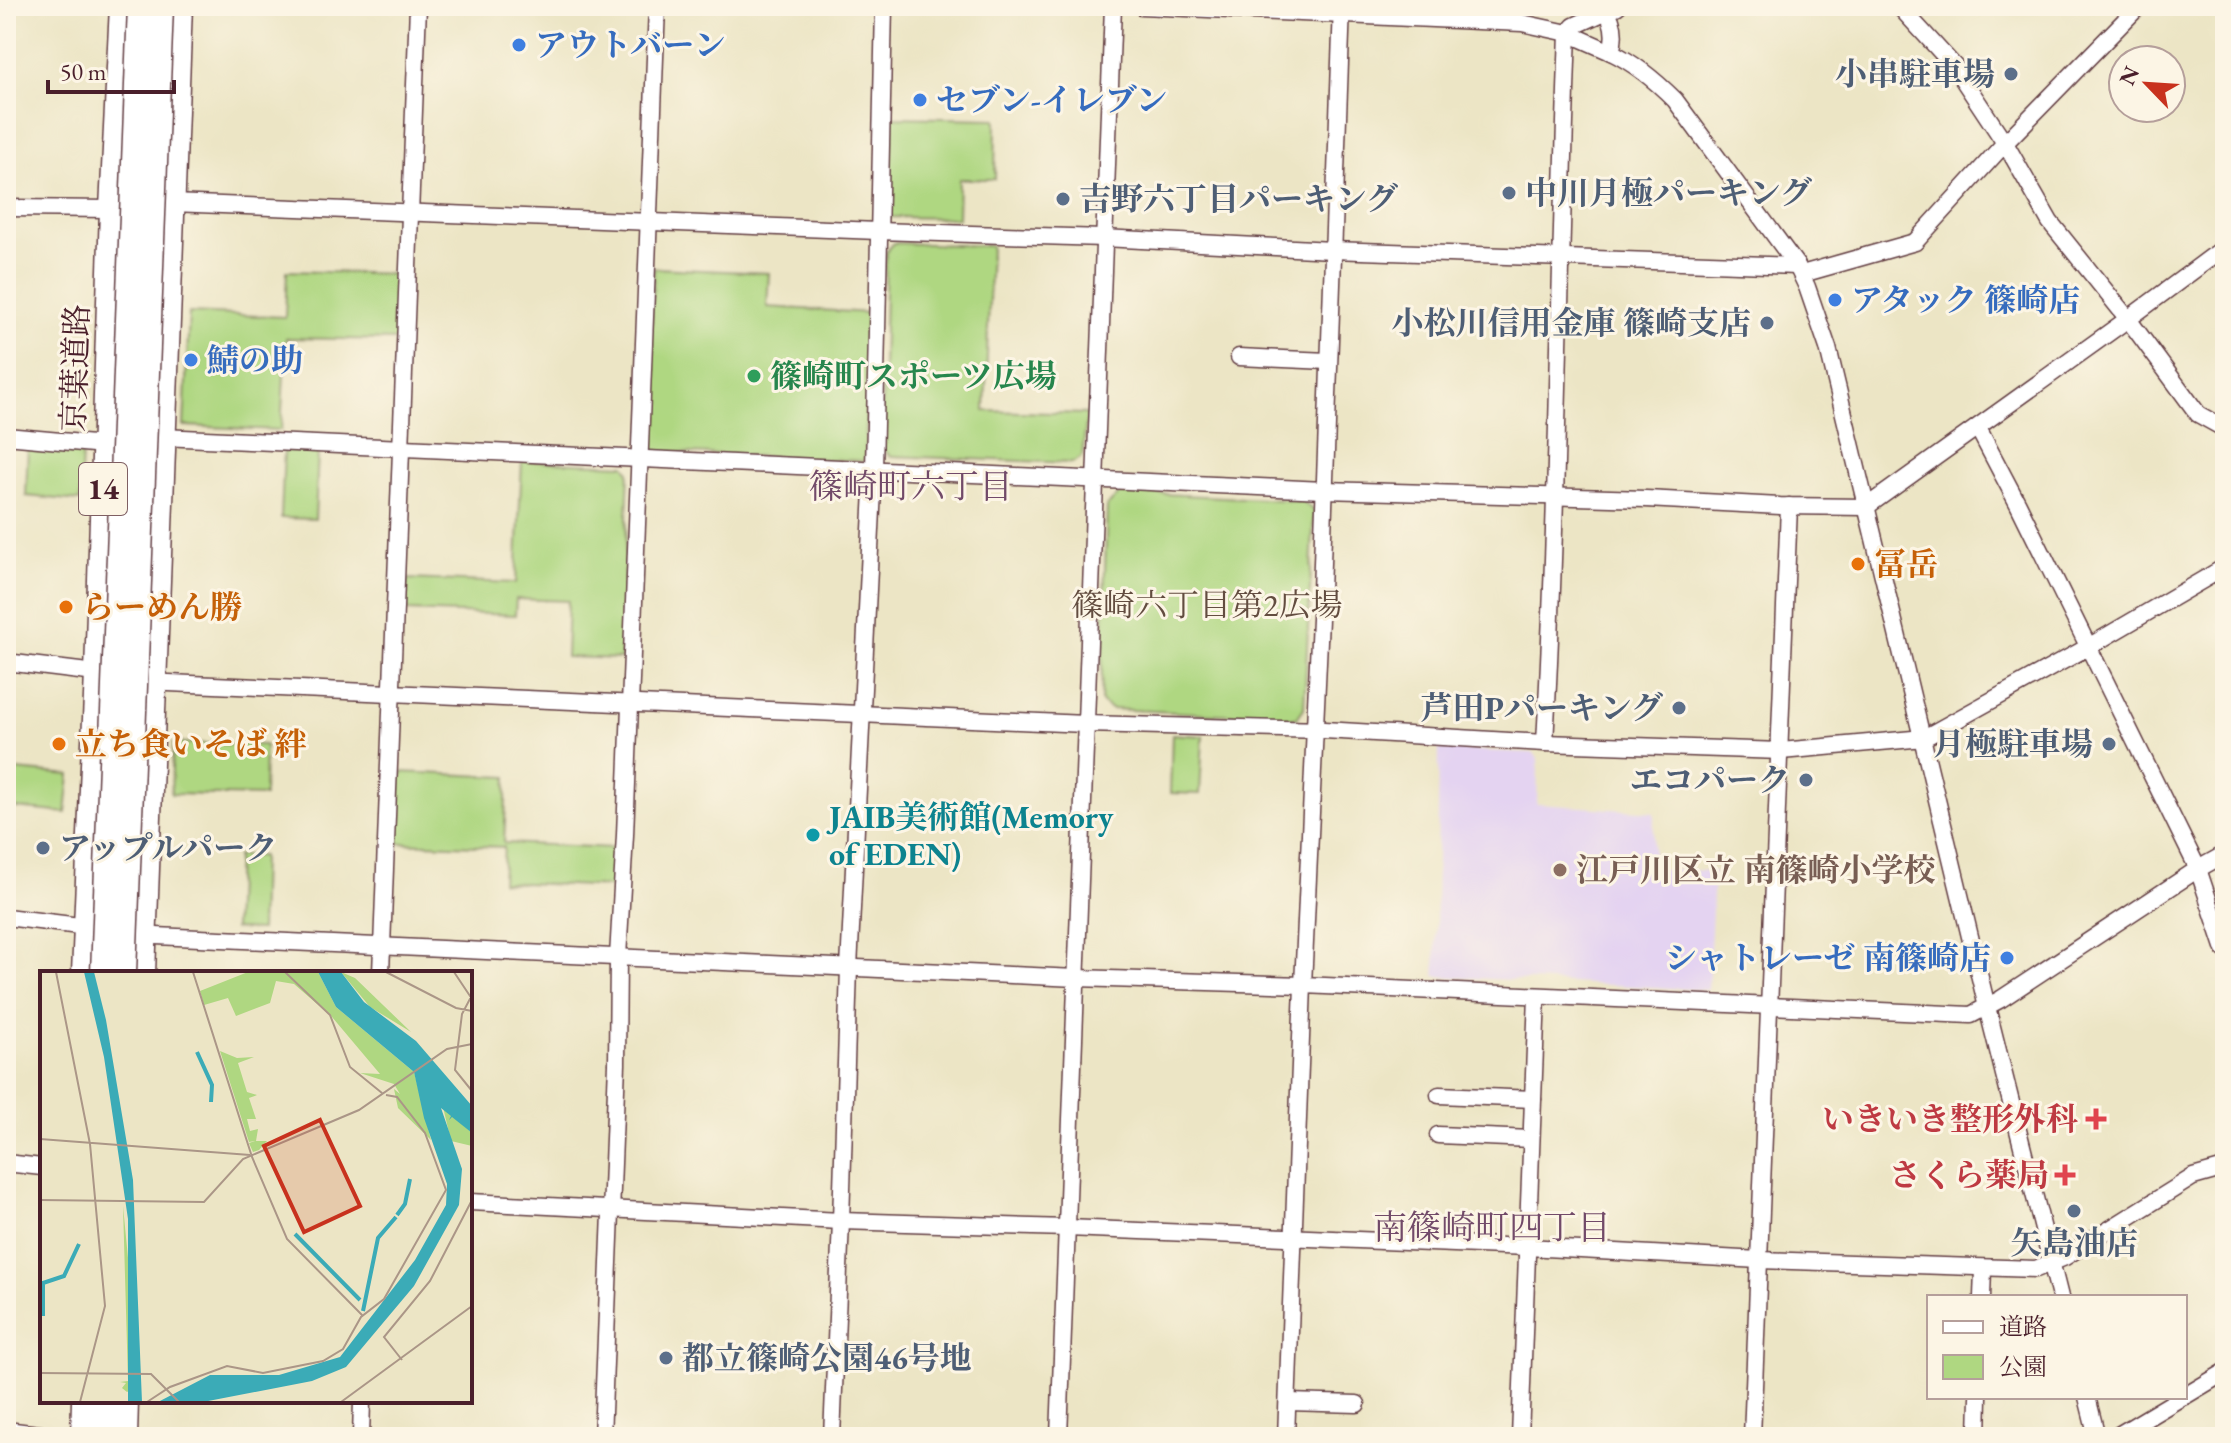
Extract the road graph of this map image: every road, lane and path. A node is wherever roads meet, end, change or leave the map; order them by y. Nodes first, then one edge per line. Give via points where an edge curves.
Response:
1 (122, 6) edge
2 (140, 6) edge
3 (161, 6) edge
4 (180, 6) edge
5 (418, 6) edge
6 (657, 6) edge
7 (884, 6) edge
8 (1113, 6) edge
9 (1141, 6) edge
10 (1899, 6) edge
11 (2139, 6) edge
12 (1610, 8) edge
13 (1342, 10) edge
14 (1568, 33) junction
15 (1611, 52) junction
16 (2005, 143) junction
17 (172, 203) junction
18 (6, 208) edge
19 (112, 209) junction
20 (410, 211) junction
21 (650, 221) junction
22 (878, 231) junction
23 (1103, 238) junction
24 (2225, 247) edge
25 (1332, 250) junction
26 (1561, 258) junction
27 (1799, 270) junction
28 (2128, 319) junction
29 (1239, 357) dead end
30 (1328, 361) junction
31 (1978, 428) junction
32 (2225, 429) edge
33 (6, 436) edge
34 (162, 437) junction
35 (104, 445) junction
36 (400, 447) junction
37 (639, 460) junction
38 (874, 470) junction
39 (1094, 479) junction
40 (1324, 490) junction
41 (1556, 497) junction
42 (1789, 506) junction
43 (1866, 507) junction
44 (2225, 567) edge
45 (2088, 647) junction
46 (6, 662) edge
47 (97, 673) junction
48 (155, 684) junction
49 (392, 692) junction
50 (630, 702) junction
51 (860, 713) junction
52 (1085, 724) junction
53 (1315, 730) junction
54 (1924, 738) junction
55 (1545, 743) junction
56 (1781, 751) junction
57 (2225, 854) edge
58 (2198, 869) junction
59 (6, 917) edge
60 (86, 926) junction
61 (145, 937) junction
62 (382, 948) junction
63 (2225, 950) edge
64 (618, 957) junction
65 (849, 968) junction
66 (84, 971) edge
67 (103, 971) edge
68 (124, 971) edge
69 (143, 971) edge
70 (381, 971) edge
71 (1076, 978) junction
72 (1303, 985) junction
73 (1537, 996) junction
74 (1770, 1005) junction
75 (1987, 1007) junction
76 (1439, 1095) dead end
77 (1533, 1099) junction
78 (1438, 1135) dead end
79 (1531, 1139) junction
80 (6, 1163) edge
81 (40, 1167) edge
82 (2225, 1168) edge
83 (472, 1202) edge
84 (611, 1209) junction
85 (841, 1221) junction
86 (1067, 1228) junction
87 (1293, 1238) junction
88 (1527, 1247) junction
89 (1759, 1260) junction
90 (2051, 1264) junction
91 (1983, 1269) junction
92 (1982, 1295) edge
93 (2059, 1295) edge
94 (2225, 1372) edge
95 (2187, 1394) edge
96 (1979, 1399) edge
97 (2088, 1399) edge
98 (2179, 1399) edge
99 (1288, 1402) junction
100 (71, 1403) edge
101 (84, 1403) edge
102 (105, 1403) edge
103 (126, 1403) edge
104 (362, 1403) edge
105 (1357, 1404) dead end
106 (6, 1430) edge
107 (63, 1437) edge
108 (70, 1437) edge
109 (83, 1437) edge
110 (103, 1437) edge
111 (125, 1437) edge
112 (361, 1437) edge
113 (602, 1437) edge
114 (832, 1437) edge
115 (1059, 1437) edge
116 (1286, 1437) edge
117 (1520, 1437) edge
118 (1752, 1437) edge
119 (1978, 1437) edge
120 (2097, 1437) edge
121 (2115, 1437) edge

1 - 19 highway, 京葉道路 / 14
2 - 67 highway, 京葉道路, bridge
3 - 68 highway, bridge
4 - 17 highway, 14
5 - 20 street
6 - 21 street
7 - 22 street
8 - 23 street
9 - 13 street
10 - 16 street via 1954,66
11 - 16 street
12 - 14 street
12 - 15 street via 1615,40
13 - 14 street via 1522,23
13 - 25 street
14 - 15 street
14 - 26 street
15 - 27 street via 1675,100
16 - 27 street via 1915,242
16 - 28 street via 2050,222
17 - 20 street
17 - 34 highway, 14
18 - 19 street
19 - 35 highway, 京葉道路 / 14
20 - 21 street
20 - 36 street
21 - 22 street
21 - 37 street
22 - 23 street
22 - 38 street
23 - 25 street
23 - 39 street
24 - 28 street
25 - 26 street
25 - 30 street
26 - 27 street
26 - 41 street
27 - 43 street via 1828,348
28 - 31 street
28 - 32 street via 2198,414
29 - 30 street
30 - 40 street
31 - 43 street
31 - 45 street
33 - 35 street
34 - 36 street
34 - 48 highway, 14
35 - 47 highway, 京葉道路 / 14
36 - 37 street
36 - 49 street
37 - 38 street
37 - 50 street
38 - 39 street
38 - 51 street
39 - 40 street
39 - 52 street
40 - 41 street
40 - 53 street
41 - 42 street
41 - 55 street
42 - 43 street
42 - 56 street
43 - 54 street
44 - 45 street
45 - 54 street
45 - 58 street
46 - 47 street
47 - 48 street
47 - 60 highway, 京葉道路 / 14
48 - 49 street
48 - 61 highway, 14
49 - 50 street
49 - 62 street
50 - 51 street
50 - 64 street
51 - 52 street
51 - 65 street
52 - 53 street
52 - 71 street
53 - 55 street
53 - 72 street
54 - 56 street
54 - 75 street
55 - 56 street
56 - 74 street
57 - 58 street
58 - 63 street
58 - 75 street
59 - 60 street
60 - 61 street
60 - 66 highway, 京葉道路 / 14
61 - 62 street
61 - 69 highway, 14
62 - 64 street
62 - 70 street
64 - 65 street
64 - 84 street
65 - 71 street
65 - 85 street
71 - 72 street
71 - 86 street
72 - 73 street
72 - 87 street
73 - 74 street
73 - 77 street
74 - 75 street via 1971,1015
74 - 89 street
75 - 90 street
76 - 77 street
77 - 79 street
78 - 79 street
79 - 88 street
80 - 81 street
82 - 90 street via 2193,1177
83 - 84 street
84 - 85 street
84 - 113 street
85 - 86 street
85 - 114 street
86 - 87 street
86 - 115 street
87 - 88 street
87 - 99 street
88 - 89 street
88 - 117 street
89 - 91 street
89 - 118 street
90 - 91 street
90 - 93 street
91 - 92 street
94 - 95 street
96 - 119 street
97 - 120 street
98 - 121 street
99 - 105 street
99 - 116 street
100 - 108 highway
101 - 109 highway
102 - 110 highway
103 - 111 highway
104 - 112 street
106 - 107 street

